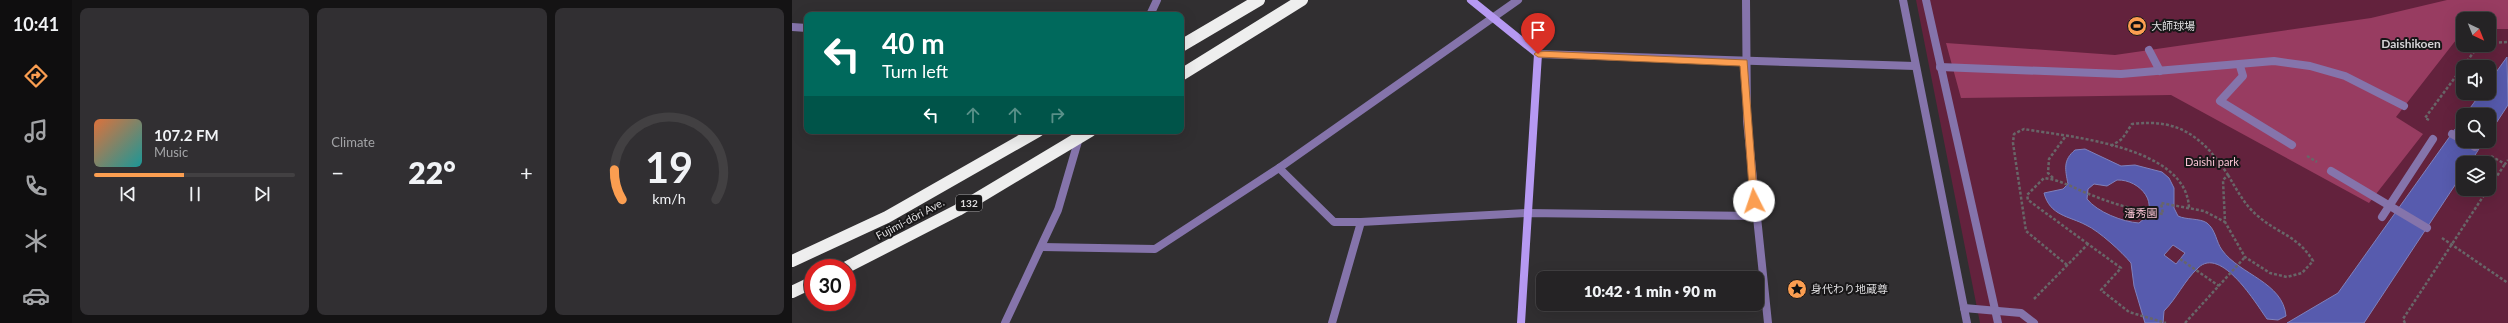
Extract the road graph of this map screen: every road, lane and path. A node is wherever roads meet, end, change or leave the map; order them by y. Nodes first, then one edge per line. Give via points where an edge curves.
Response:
1 (1157, 0) edge
2 (1259, 0) edge
3 (1302, 0) edge
4 (1471, 0) edge
5 (1518, 0) edge
6 (1746, 0) edge
7 (1903, 0) edge
8 (1926, 0) edge
9 (1151, 12) edge
10 (1493, 17) junction
11 (792, 27) edge
12 (804, 28) edge
13 (2508, 42) edge
14 (2496, 43) edge
15 (1184, 44) edge
16 (2149, 50) dead end
17 (2474, 52) edge
18 (1538, 54) junction
19 (1744, 62) junction
20 (1915, 66) junction
21 (2240, 66) junction
22 (1940, 67) junction
23 (2160, 71) junction
24 (1184, 73) edge
25 (2404, 106) dead end
26 (1033, 134) edge
27 (1085, 134) edge
28 (2452, 134) joint
29 (2456, 136) edge
30 (2065, 137) junction
31 (2433, 139) dead end
32 (2292, 145) joint
33 (2111, 146) junction
34 (2505, 164) dead end
35 (1279, 168) junction
36 (2332, 171) joint
37 (2228, 175) junction
38 (2496, 178) edge
39 (2053, 179) junction
40 (2484, 196) edge
41 (2390, 205) junction
42 (2189, 209) junction
43 (1527, 213) junction
44 (1756, 216) junction
45 (2382, 217) dead end
46 (1361, 222) junction
47 (2226, 222) junction
48 (2427, 228) joint
49 (2088, 244) junction
50 (2451, 244) junction
51 (1042, 247) junction
52 (2245, 257) junction
53 (2180, 259) dead end
54 (792, 261) edge
55 (856, 262) edge
56 (2067, 265) junction
57 (2508, 283) edge
58 (804, 286) edge
59 (2219, 286) junction
60 (792, 292) edge
61 (1964, 308) junction
62 (1995, 310) junction
63 (2021, 313) junction
64 (1005, 323) edge
65 (1332, 323) edge
66 (1521, 323) edge
67 (1768, 323) edge
68 (1967, 323) edge
69 (1998, 323) edge
70 (2034, 323) edge
71 (2166, 323) edge
72 (2185, 323) edge
73 (2405, 323) edge

1 - 9 street
2 - 15 highway
3 - 24 highway
4 - 10 street
5 - 10 street
6 - 19 street
7 - 20 street
8 - 22 street
10 - 18 street
10 - 35 street
11 - 12 street
13 - 14 path
16 - 23 street
17 - 28 path via 2425,118
18 - 19 street
18 - 43 street
19 - 20 street
19 - 44 street
20 - 61 street
21 - 23 street
21 - 25 street via 2274,61 2310,66 2345,76
21 - 32 street via 2243,76 2220,101
22 - 23 street via 2121,74
22 - 62 street
26 - 54 highway, Fujimi-dōri Ave. / 132 via 876,223
27 - 51 street
27 - 55 highway, Fujimi-dōri Ave. / 132 via 958,210
28 - 29 street
30 - 33 path
30 - 39 path via 2050,159 2048,173
30 - 56 path via 2024,129 2014,134 2012,143 2026,232
31 - 41 street
32 - 36 path
33 - 37 path via 2122,139 2132,124 2150,120 2180,127 2208,146
33 - 42 path via 2136,153 2169,170 2183,184 2188,196
34 - 38 path
35 - 46 street via 1334,222
35 - 51 street via 1155,249
36 - 41 street
37 - 47 path via 2223,180
37 - 52 path via 2251,209 2306,248 2313,261 2302,273 2287,277 2270,273
39 - 42 path via 2092,196 2144,212 2163,214 2161,204
39 - 49 path via 2044,178 2027,195 2028,200
40 - 50 path
41 - 45 street
41 - 48 street
42 - 47 path via 2204,212
43 - 44 street
43 - 46 street
43 - 66 street
44 - 67 street
46 - 65 street
47 - 52 path
48 - 50 path
49 - 56 path
49 - 71 path via 2121,268 2101,290 2129,312
50 - 57 path
50 - 73 path via 2403,319
51 - 64 street
52 - 59 path
53 - 59 path
56 - 63 path
58 - 60 highway
59 - 72 path
61 - 62 street
61 - 68 street
62 - 63 street
62 - 69 street
63 - 70 street

